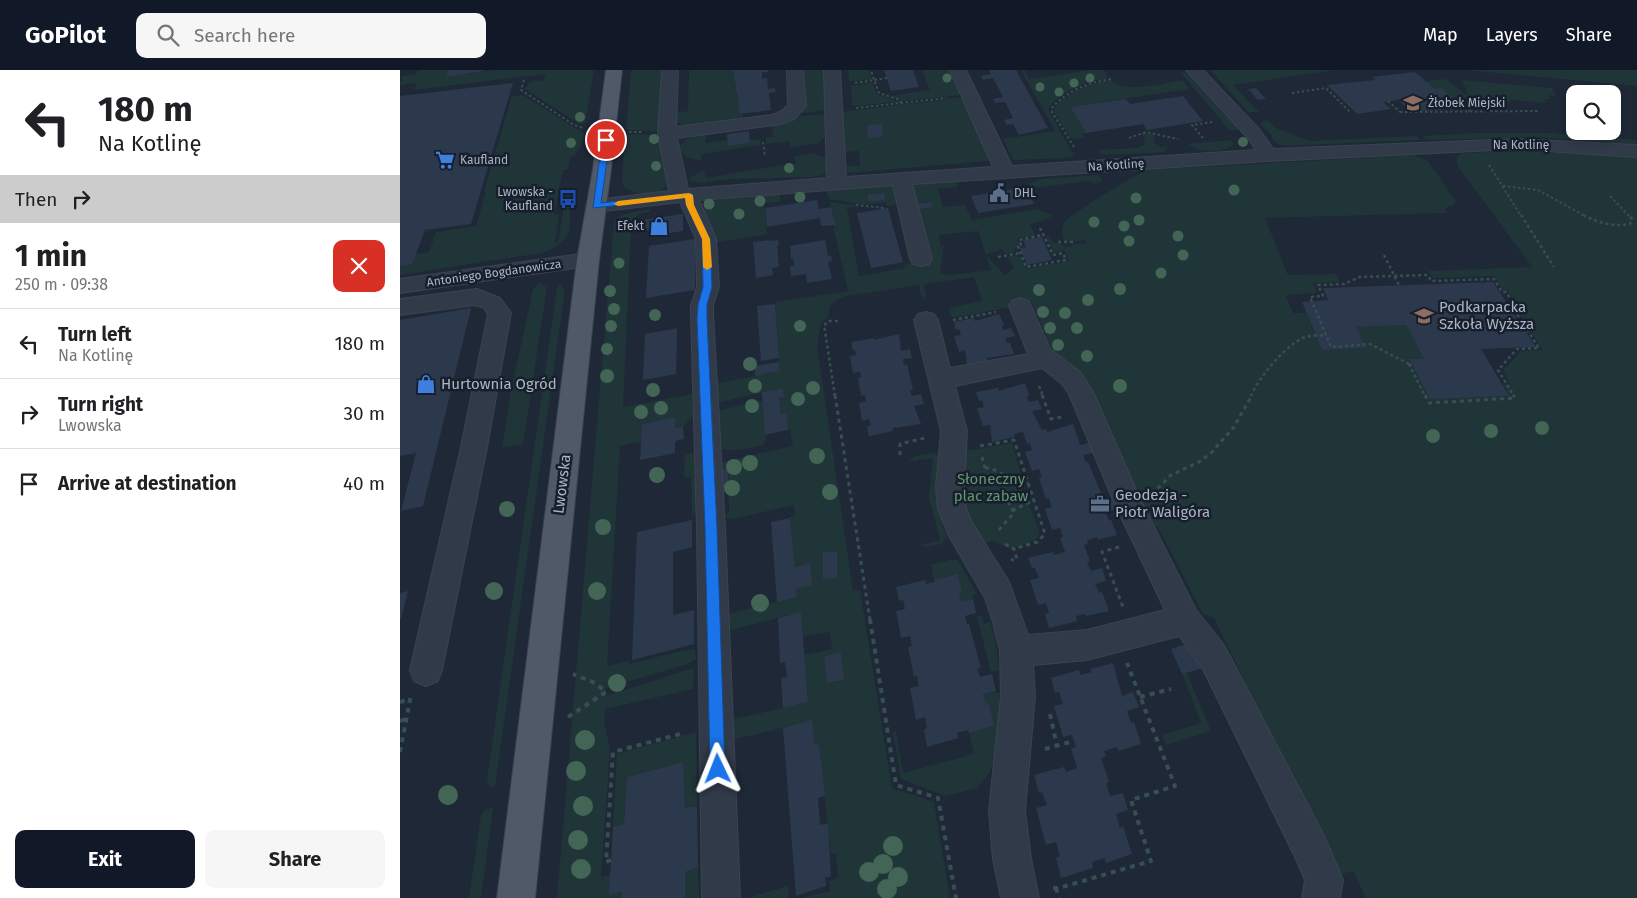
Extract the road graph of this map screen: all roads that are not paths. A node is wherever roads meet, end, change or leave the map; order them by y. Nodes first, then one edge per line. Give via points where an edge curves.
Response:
1 (614, 70) edge
2 (670, 70) edge
3 (796, 70) edge
4 (832, 70) edge
5 (958, 70) edge
6 (1194, 70) edge
7 (667, 134) junction
8 (1637, 151) edge
9 (1268, 155) junction
10 (1005, 172) junction
11 (901, 179) junction
12 (837, 183) junction
13 (685, 196) junction
14 (596, 206) junction
15 (921, 259) dead end
16 (588, 260) junction
17 (400, 286) edge
18 (400, 307) edge
19 (1008, 309) road end
20 (938, 318) road end
21 (1041, 370) junction
22 (942, 379) junction
23 (1185, 620) junction
24 (1016, 651) junction
25 (426, 670) road end
26 (516, 898) edge
27 (721, 898) edge
28 (1020, 898) edge
29 (1321, 898) edge

1 - 14 main road, Lwowska
2 - 7 street
3 - 7 street via 797,106 788,115 768,121
4 - 12 street
5 - 10 street
6 - 9 street via 1254,134
7 - 13 street
8 - 9 street, Na Kotlinę via 1476,145
9 - 10 street, Na Kotlinę
10 - 11 street, Na Kotlinę
11 - 12 street, Na Kotlinę
11 - 15 street
12 - 13 street, Na Kotlinę
13 - 14 street, Na Kotlinę
13 - 27 street via 706,239 708,287 702,305 702,319
14 - 16 main road, Lwowska
16 - 17 street, Antoniego Bogdanowicza
16 - 26 main road, Lwowska
18 - 25 street via 477,297 492,303 500,312
19 - 21 street via 1038,350
20 - 22 street
21 - 22 street
21 - 23 street via 1067,375 1077,386
22 - 24 street via 954,431 950,487 952,509 959,527 998,592
23 - 24 street via 1086,645
23 - 29 street via 1204,640 1213,656 1311,849 1324,880
24 - 28 street via 1018,696 1007,811

